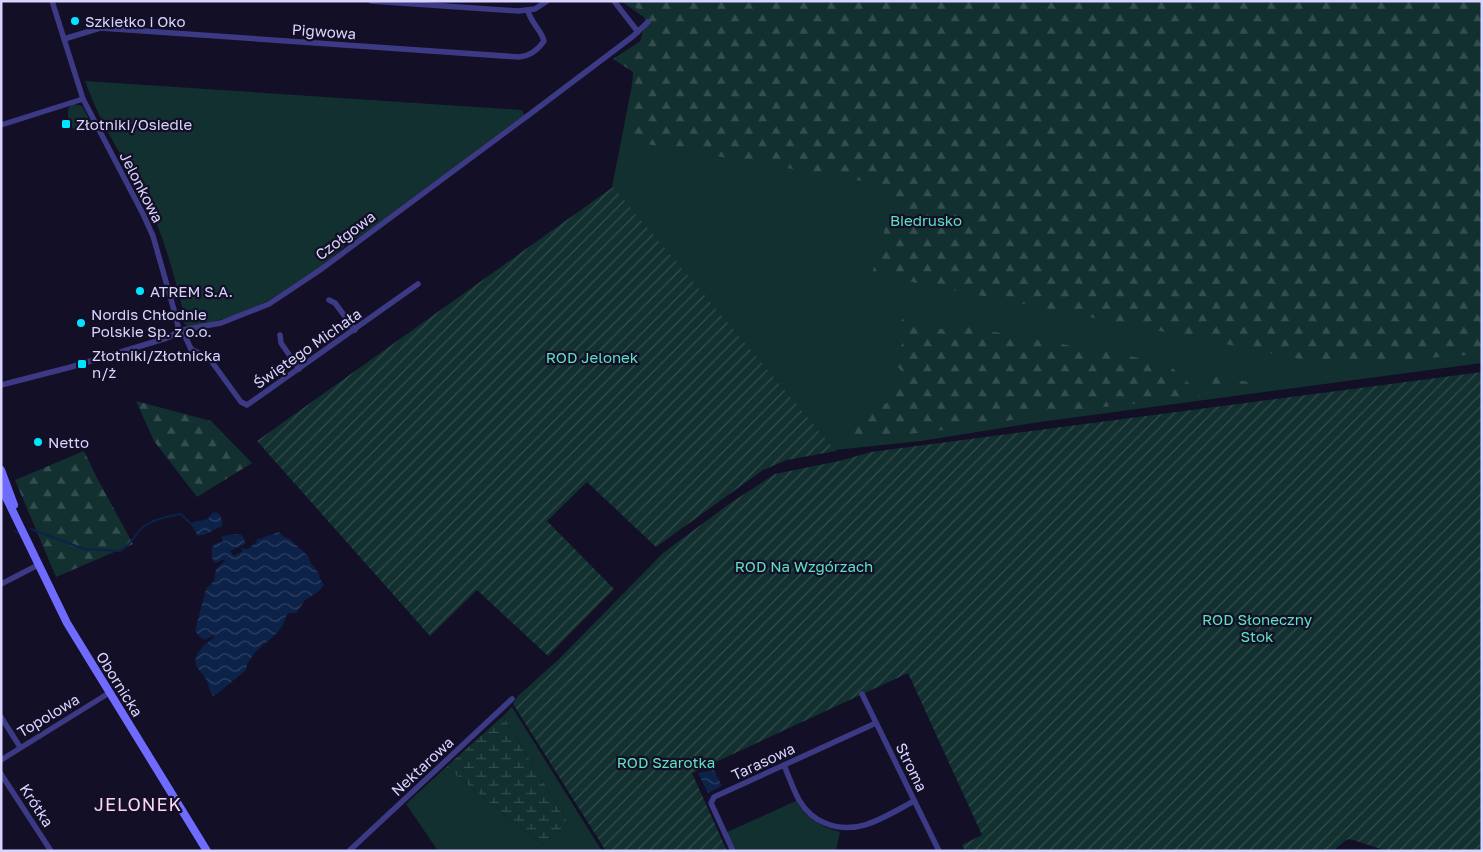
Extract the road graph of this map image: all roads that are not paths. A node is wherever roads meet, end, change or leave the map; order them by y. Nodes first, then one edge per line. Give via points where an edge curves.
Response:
1 (371, 1) edge
2 (547, 1) edge
3 (614, 1) edge
4 (54, 2) edge
5 (442, 4) edge
6 (528, 11) junction
7 (648, 22) dead end
8 (638, 32) junction
9 (64, 39) junction
10 (83, 99) junction
11 (1, 124) edge
12 (418, 284) dead end
13 (329, 300) dead end
14 (355, 330) junction
15 (177, 331) junction
16 (280, 335) dead end
17 (299, 369) junction
18 (1, 380) edge
19 (14, 381) junction
20 (1, 385) edge
21 (1, 470) edge
22 (1, 487) edge
23 (21, 526) junction
24 (38, 565) junction
25 (1, 584) edge
26 (109, 693) junction
27 (862, 694) dead end
28 (512, 699) dead end
29 (1, 717) edge
30 (876, 722) junction
31 (20, 747) junction
32 (1, 760) edge
33 (784, 765) junction
34 (1, 774) edge
35 (914, 801) junction
36 (51, 851) edge
37 (207, 851) edge
38 (349, 851) edge
39 (733, 851) edge
40 (939, 851) edge

1 - 5 street
2 - 6 street
3 - 8 street
4 - 9 street, Jelonkowa
5 - 6 street
6 - 9 street, Pigwowa via 544,41 526,56 518,57 100,28
7 - 8 street, Czołgowa
8 - 15 street, Czołgowa via 320,270 269,304 221,323
9 - 10 street, Jelonkowa
10 - 11 street
10 - 15 street, Jelonkowa via 153,236
12 - 14 street, Świętego Michała
13 - 14 street via 335,303
14 - 17 street, Świętego Michała
15 - 17 street, Świętego Michała via 184,336 190,349 209,358 245,405
15 - 19 street, Czołgowa via 173,335 71,367
16 - 17 street via 281,343
18 - 19 street, Czołgowa
19 - 20 street, Czołgowa
21 - 23 main road, Obornicka
22 - 23 main road, Obornicka
23 - 24 main road, Obornicka
24 - 25 street
24 - 26 main road, Obornicka via 66,623
26 - 31 street, Topolowa
26 - 37 main road, Obornicka
27 - 30 street, Stroma
28 - 38 street, Nektarowa
29 - 31 street
30 - 33 street, Tarasowa
30 - 35 street, Stroma
31 - 32 street, Topolowa
33 - 35 street via 806,809 821,822 832,826 861,827
33 - 39 street, Tarasowa via 712,800
34 - 36 street, Krótka
35 - 40 street, Stroma

